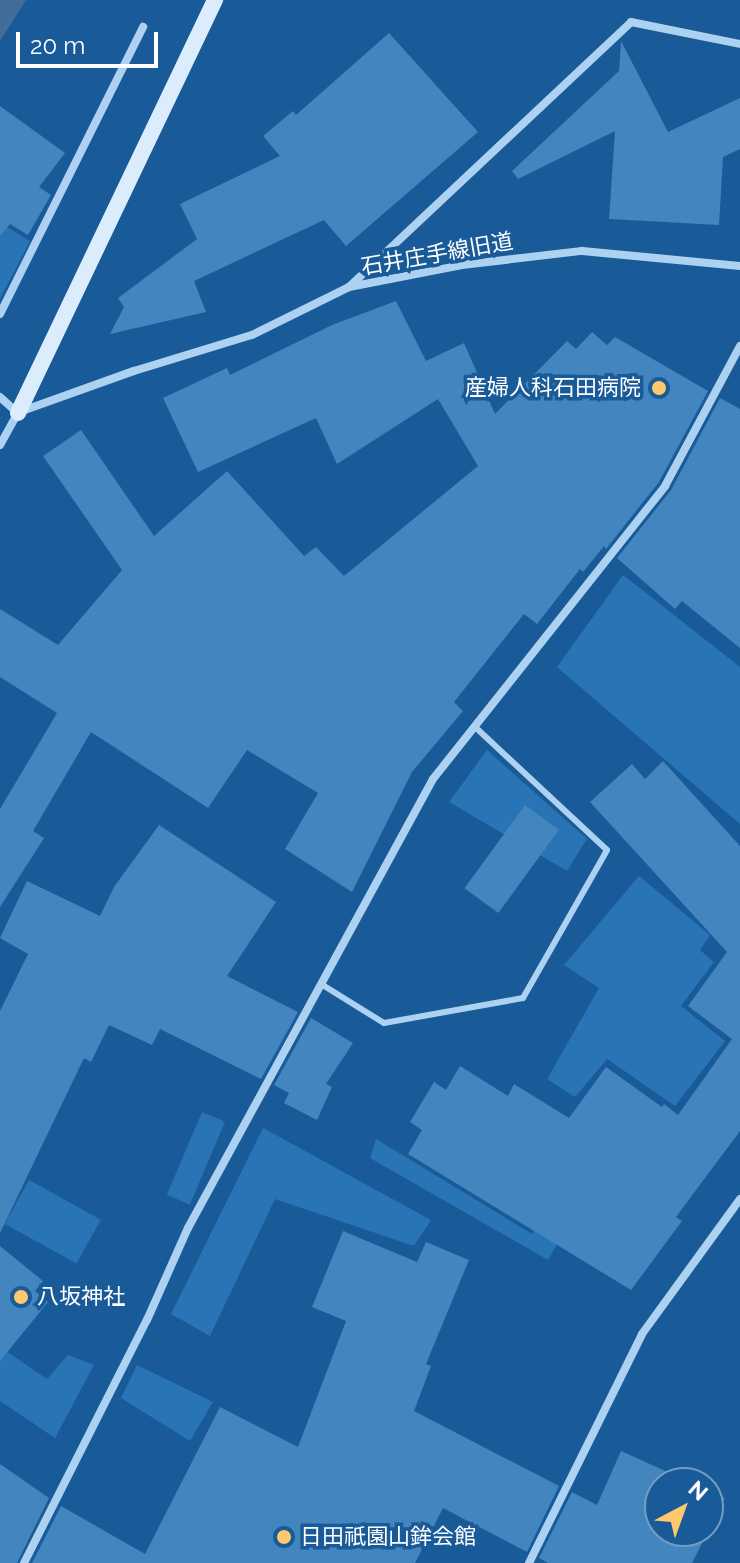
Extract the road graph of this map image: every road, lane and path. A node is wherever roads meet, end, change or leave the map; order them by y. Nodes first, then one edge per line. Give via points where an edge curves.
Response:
1 (215, 0) edge
2 (143, 27) dead end
3 (740, 44) edge
4 (740, 266) edge
5 (349, 287) junction
6 (0, 314) edge
7 (740, 346) edge
8 (0, 397) edge
9 (18, 413) junction
10 (0, 445) edge
11 (475, 727) junction
12 (321, 984) junction
13 (740, 1199) edge
14 (24, 1563) edge
15 (529, 1563) edge

1 - 9 street
2 - 6 street
3 - 5 street via 631,22
4 - 5 street, 石井庄手線旧道 via 582,251 462,265
5 - 9 street, 石井庄手線旧道 via 252,335
7 - 11 street via 665,486
8 - 9 street
9 - 10 street
11 - 12 street via 433,779
11 - 12 lane via 607,850 523,998 384,1023
12 - 14 street via 188,1228
13 - 15 street via 642,1334

